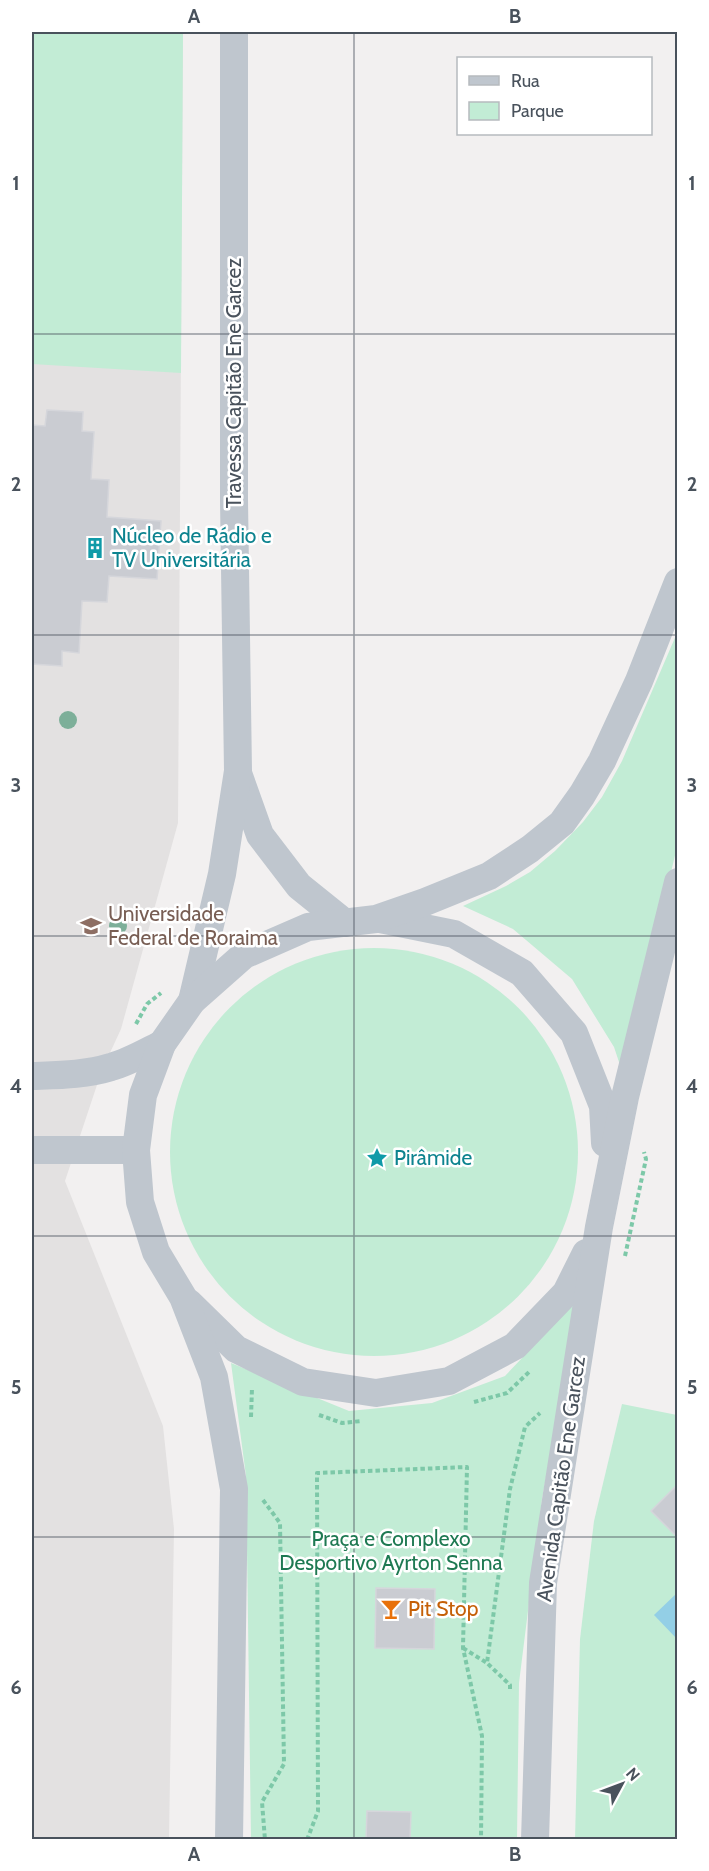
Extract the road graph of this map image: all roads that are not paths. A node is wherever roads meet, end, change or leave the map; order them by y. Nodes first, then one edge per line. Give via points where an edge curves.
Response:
1 (234, 32) edge
2 (678, 582) edge
3 (237, 771) junction
4 (678, 882) edge
5 (376, 919) junction
6 (345, 923) junction
7 (192, 1001) junction
8 (162, 1044) junction
9 (32, 1076) edge
10 (32, 1150) edge
11 (136, 1150) junction
12 (608, 1184) junction
13 (599, 1227) junction
14 (183, 1297) junction
15 (229, 1839) edge
16 (535, 1839) edge

1 - 3 street, Travessa Capitão Ene Garcez
2 - 5 street, Avenida Capitão Ene Garcez via 602,761 562,823 489,876
3 - 6 street via 261,835 299,886
3 - 7 street via 222,874
4 - 12 street, Avenida Capitão Ene Garcez via 625,1097
5 - 6 street, Avenida Capitão Ene Garcez
5 - 12 street, Avenida Capitão Ene Garcez via 454,934 522,973 530,982 574,1033 603,1106
6 - 7 street, Avenida Capitão Ene Garcez via 308,927 244,955
7 - 8 street, Avenida Capitão Ene Garcez
8 - 9 street via 102,1070
8 - 11 street, Avenida Capitão Ene Garcez via 143,1095
10 - 11 street
11 - 14 street, Avenida Capitão Ene Garcez via 140,1202 156,1252
12 - 13 street, Avenida Capitão Ene Garcez
13 - 14 street, Avenida Capitão Ene Garcez via 566,1293 515,1346 449,1381 376,1393 303,1382 236,1349
13 - 16 street, Avenida Capitão Ene Garcez via 543,1584
14 - 15 street, Avenida Capitão Ene Garcez via 214,1377 234,1489

